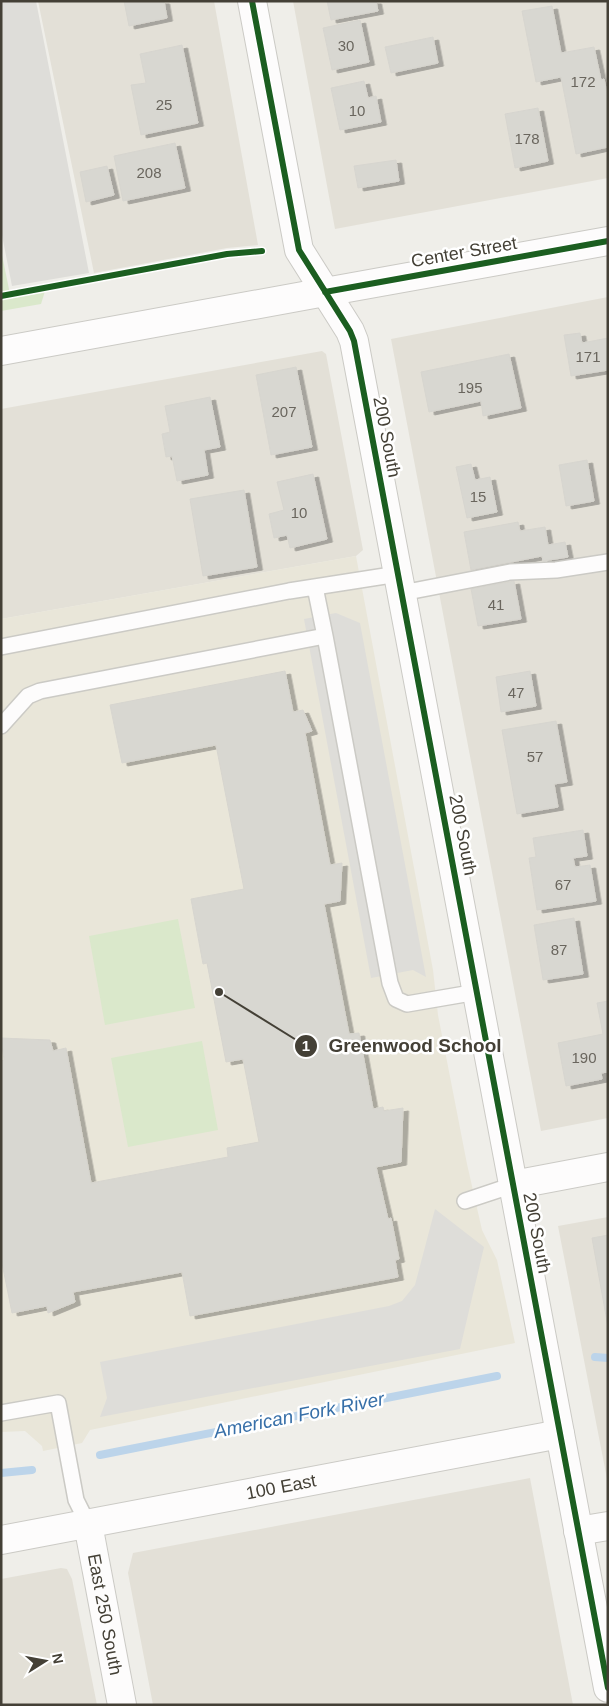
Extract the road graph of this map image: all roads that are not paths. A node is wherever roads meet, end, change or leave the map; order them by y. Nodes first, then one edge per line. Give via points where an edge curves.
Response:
1 (252, 1) edge
2 (608, 241) edge
3 (325, 292) junction
4 (1, 350) edge
5 (608, 562) edge
6 (400, 584) junction
7 (315, 587) junction
8 (324, 636) junction
9 (1, 647) edge
10 (1, 726) edge
11 (477, 992) junction
12 (608, 1167) edge
13 (513, 1185) junction
14 (465, 1202) dead end
15 (1, 1413) edge
16 (560, 1434) junction
17 (88, 1524) junction
18 (608, 1526) edge
19 (578, 1531) junction
20 (1, 1540) edge
21 (608, 1688) edge
22 (122, 1705) edge

1 - 3 street, 200 South via 299,250
2 - 3 street, Center Street
3 - 4 street, Center Street
3 - 6 street, 200 South via 354,341
5 - 6 lane
6 - 7 lane
6 - 11 street, 200 South
7 - 8 lane
7 - 9 lane
8 - 10 lane via 40,691 28,696
8 - 11 lane via 390,983 396,999 407,1004
11 - 13 street, 200 South
12 - 13 street
13 - 14 lane
13 - 16 street, 200 South
15 - 17 lane via 58,1403 76,1500
16 - 17 street, 100 East
16 - 19 street, 200 South
17 - 20 street, 100 East
17 - 22 street, East 250 South
18 - 19 street
19 - 21 street, 200 South

